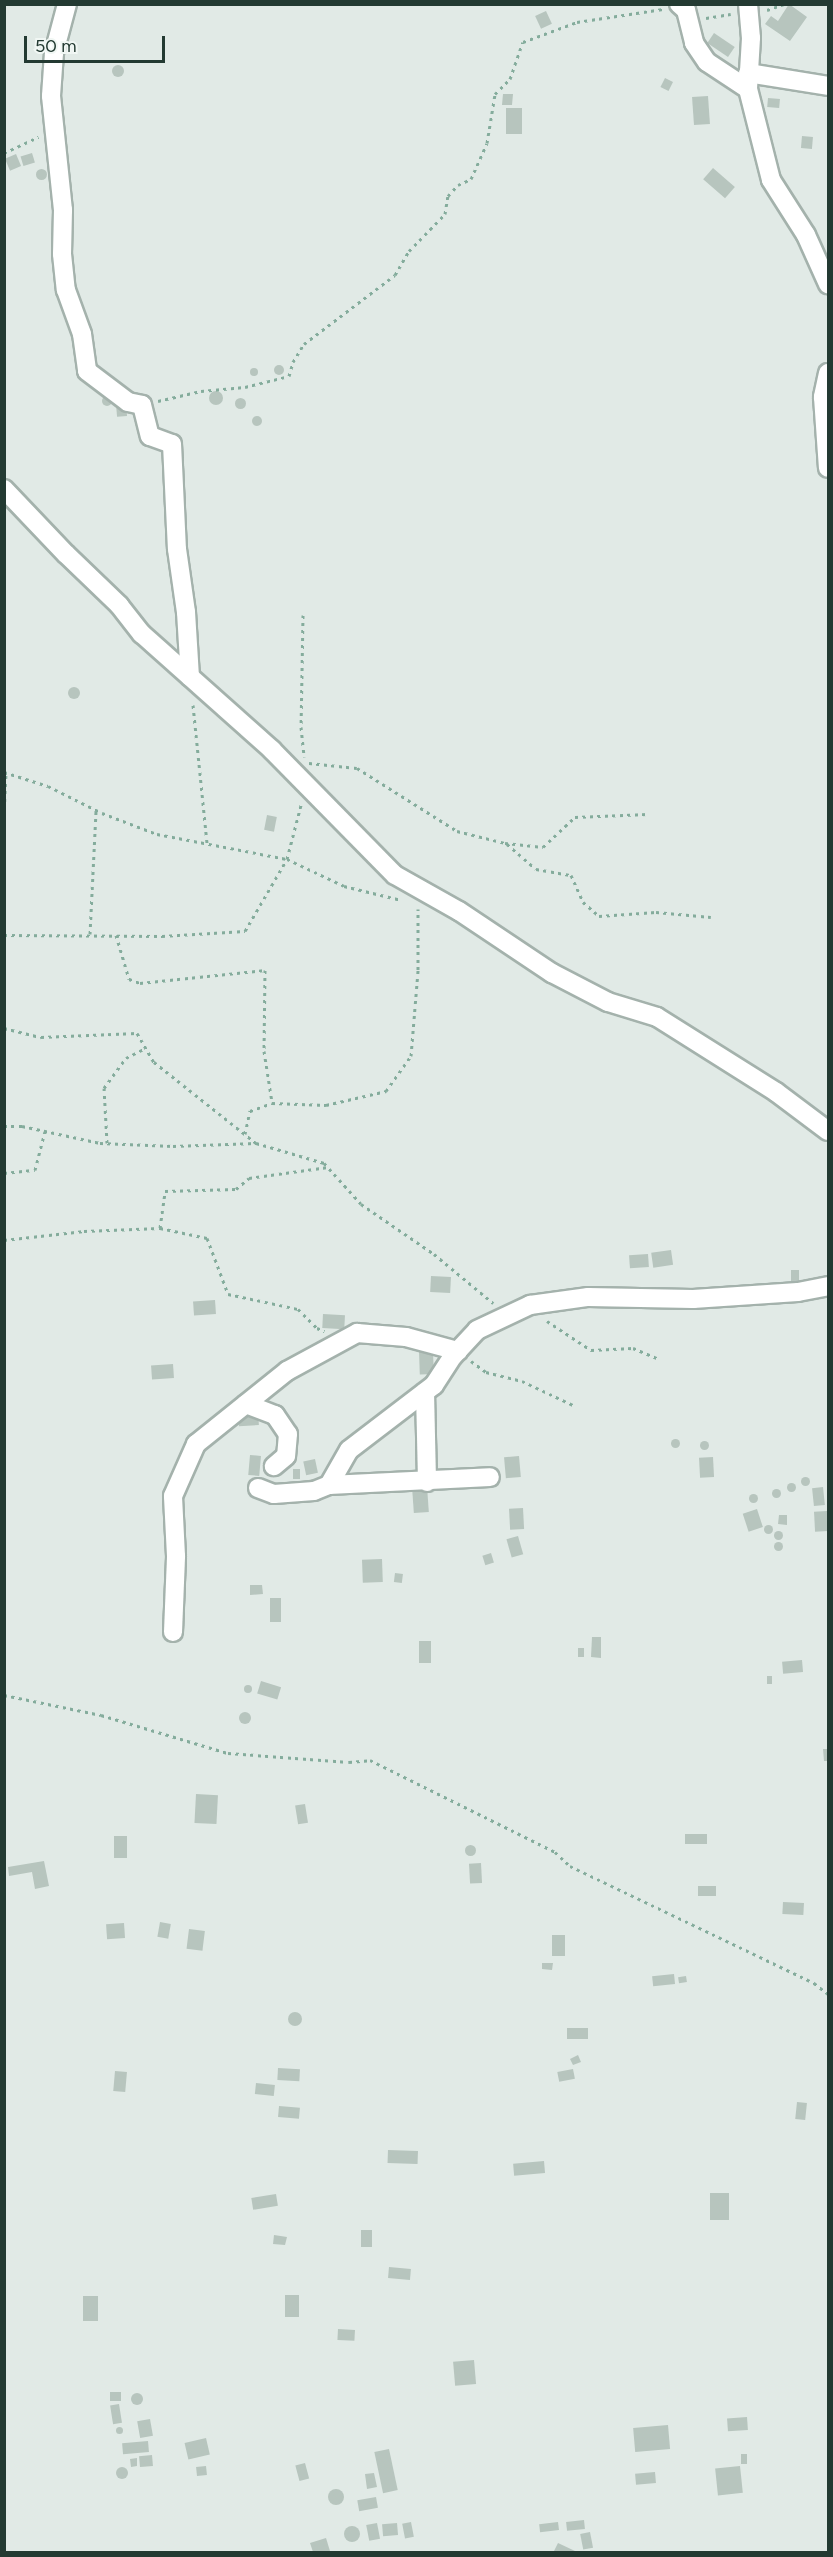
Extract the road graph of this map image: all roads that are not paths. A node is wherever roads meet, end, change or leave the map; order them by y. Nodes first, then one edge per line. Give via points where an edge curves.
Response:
1 (67, 4) edge
2 (680, 6) edge
3 (748, 6) edge
4 (748, 81) junction
5 (828, 86) edge
6 (828, 284) edge
7 (828, 373) edge
8 (828, 468) edge
9 (4, 489) edge
10 (190, 677) junction
11 (828, 1131) edge
12 (828, 1286) edge
13 (458, 1351) junction
14 (425, 1392) junction
15 (246, 1404) junction
16 (274, 1466) dead end
17 (490, 1477) dead end
18 (427, 1482) junction
19 (329, 1485) junction
20 (258, 1488) dead end
21 (172, 1632) dead end

1 - 10 street via 54,54 51,96 63,210 66,290 82,334 87,371 128,402 141,405 150,436 172,444 177,549
2 - 4 street via 686,10 693,43 707,62
3 - 4 street
4 - 5 street
4 - 6 street via 771,180 806,235
7 - 8 street via 823,397
9 - 10 street via 119,605 142,634
10 - 11 street via 272,750 395,875 552,973 608,1002 657,1017 776,1092
12 - 13 street via 798,1292 693,1299 588,1297 530,1305 477,1330
13 - 14 street
13 - 15 street via 406,1337 357,1333 287,1371
14 - 18 street
14 - 19 street via 349,1450
15 - 16 street via 275,1414 288,1434 286,1455
15 - 21 street via 196,1444 173,1496 176,1556
17 - 18 street
18 - 19 street
19 - 20 street via 314,1491 274,1494

